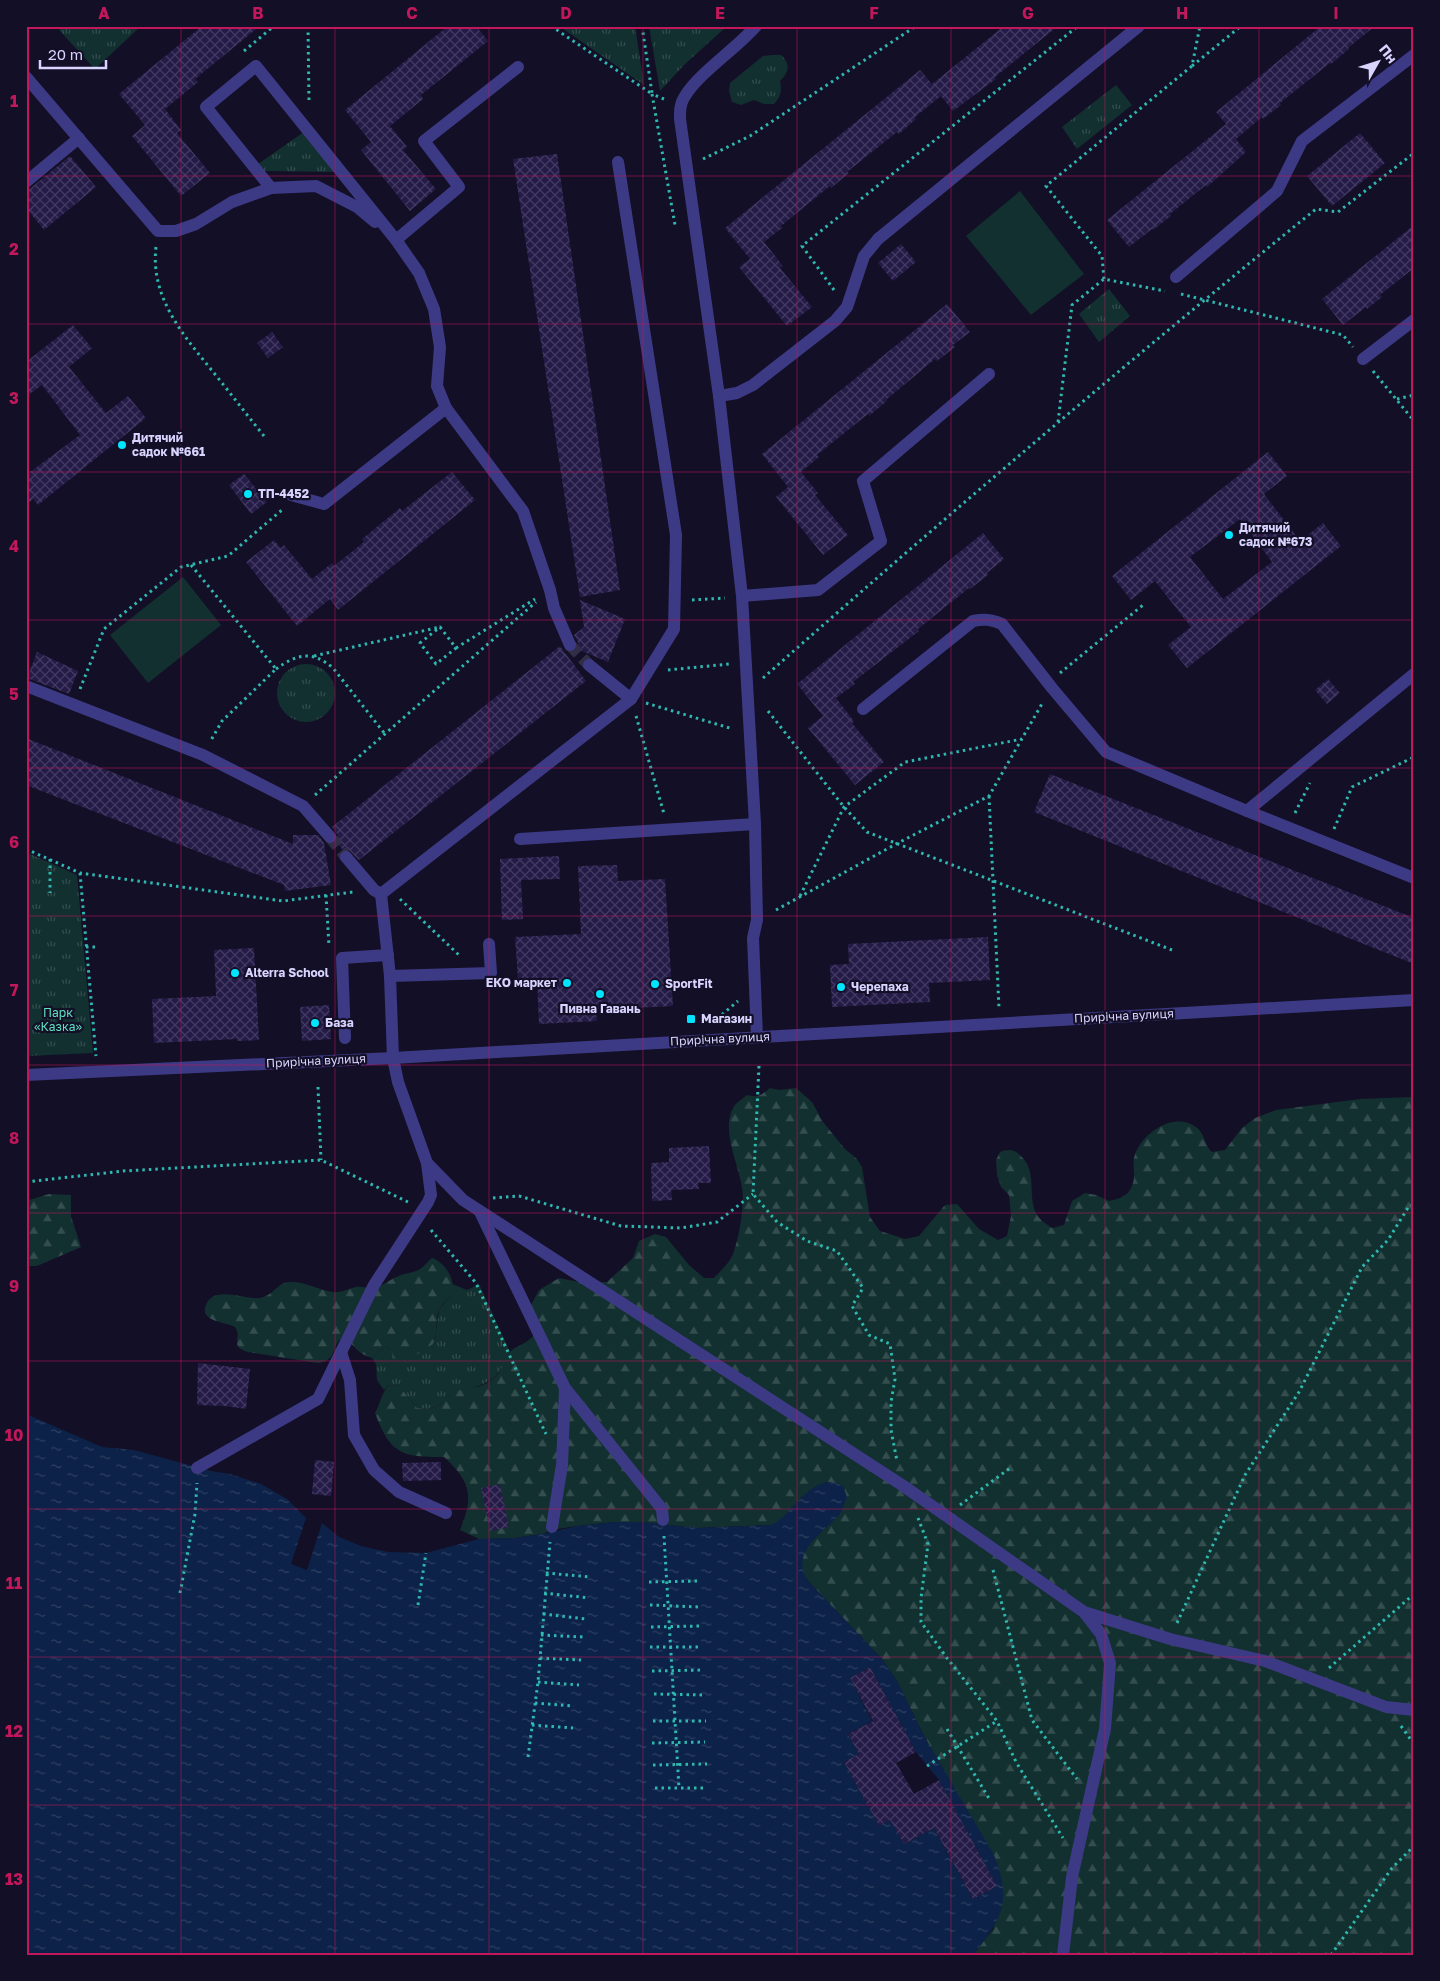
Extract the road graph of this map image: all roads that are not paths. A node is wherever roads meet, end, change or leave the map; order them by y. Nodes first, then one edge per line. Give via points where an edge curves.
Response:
1 (756, 26) edge
2 (1139, 26) edge
3 (1414, 55) edge
4 (518, 66) dead end
5 (26, 77) edge
6 (79, 138) junction
7 (618, 162) dead end
8 (26, 182) edge
9 (271, 188) junction
10 (396, 240) junction
11 (1176, 277) dead end
12 (1414, 320) edge
13 (1363, 359) road end
14 (989, 374) dead end
15 (719, 396) junction
16 (446, 408) junction
17 (294, 496) road end
18 (742, 596) junction
19 (570, 646) tunnel mouth
20 (588, 665) tunnel mouth
21 (1414, 674) edge
22 (26, 686) edge
23 (631, 699) junction
24 (863, 709) dead end
25 (1247, 811) junction
26 (755, 824) junction
27 (330, 837) tunnel mouth
28 (520, 839) dead end
29 (346, 857) tunnel mouth
30 (1414, 878) edge
31 (381, 890) junction
32 (489, 944) dead end
33 (388, 955) junction
34 (390, 976) junction
35 (1414, 1000) edge
36 (757, 1036) junction
37 (345, 1038) dead end
38 (393, 1058) junction
39 (26, 1075) edge
40 (427, 1163) junction
41 (480, 1212) junction
42 (341, 1352) junction
43 (565, 1388) junction
44 (197, 1468) road end
45 (446, 1514) dead end
46 (663, 1520) road end
47 (552, 1527) road end
48 (1084, 1612) junction
49 (1414, 1710) edge
50 (1063, 1955) edge

1 - 15 street via 693,86 680,107
2 - 15 street via 878,239 864,256 847,307 835,321 753,384 737,393
3 - 11 street via 1302,141 1277,191
4 - 10 street via 424,141 459,187
5 - 6 street
6 - 8 street
6 - 9 street via 158,231 176,231 196,224 232,202
7 - 23 street via 676,535 674,629
9 - 10 street via 316,186 357,207
9 - 10 street via 206,107 256,66
10 - 16 street via 419,273 434,309 440,347 437,386
12 - 13 street
14 - 18 street via 863,481 881,541 818,590
15 - 18 street
16 - 17 street via 324,504
16 - 19 street via 523,511 554,608
18 - 26 street
20 - 23 street
21 - 25 street
22 - 27 street via 203,755 303,806
23 - 31 street
24 - 25 street via 973,621 994,620 1002,624 1106,752
25 - 30 street
26 - 28 street
26 - 36 street via 757,920 753,938
29 - 31 street
31 - 33 street
32 - 34 street via 491,973
33 - 34 street
33 - 37 street via 342,958
34 - 38 street
35 - 36 street, Прирічна вулиця
36 - 38 street, Прирічна вулиця
38 - 39 street, Прирічна вулиця
38 - 40 street via 398,1082
40 - 41 street via 463,1200
40 - 42 street via 431,1195 374,1284
41 - 43 street
41 - 48 street via 902,1485
42 - 44 street via 318,1399
42 - 45 street via 350,1380 354,1434 374,1470 399,1492
43 - 46 street via 662,1509
43 - 47 street via 562,1466
48 - 49 street via 1170,1639 1265,1661 1386,1707
48 - 50 street via 1101,1634 1110,1663 1105,1729 1072,1877

